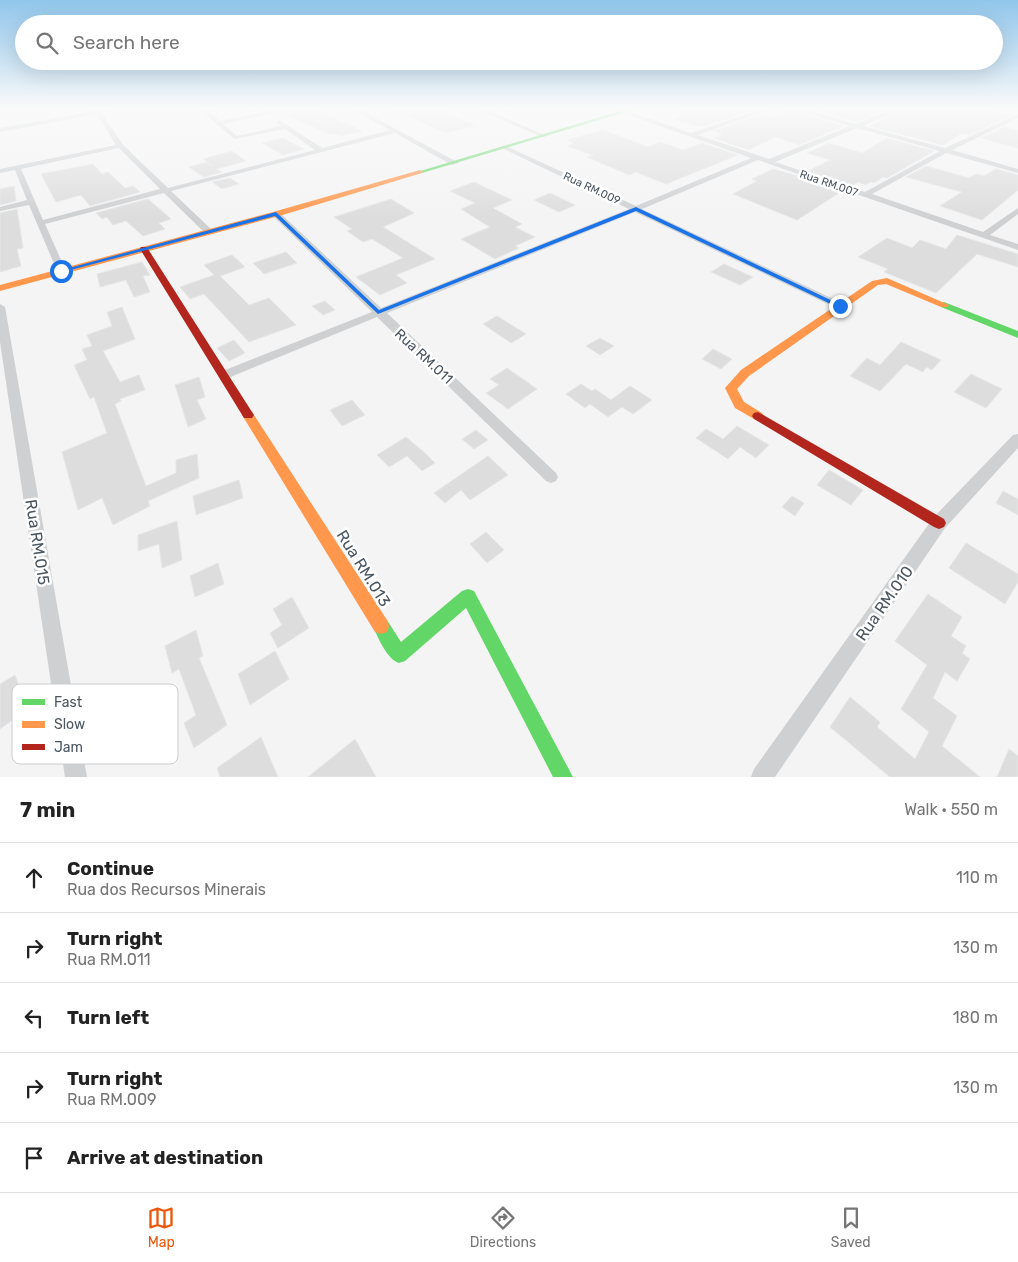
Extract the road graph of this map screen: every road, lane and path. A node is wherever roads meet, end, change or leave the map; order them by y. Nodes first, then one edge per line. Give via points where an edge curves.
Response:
1 (312, 144) edge
2 (343, 144) edge
3 (420, 144) edge
4 (518, 144) edge
5 (720, 144) edge
6 (811, 144) edge
7 (924, 144) edge
8 (957, 144) edge
9 (120, 146) joint
10 (506, 148) junction
11 (320, 150) junction
12 (945, 150) junction
13 (757, 158) junction
14 (768, 162) junction
15 (455, 163) junction
16 (17, 167) junction
17 (0, 171) edge
18 (1018, 172) edge
19 (164, 191) junction
20 (865, 195) junction
21 (31, 202) junction
22 (636, 209) junction
23 (0, 210) edge
24 (1018, 210) edge
25 (276, 214) junction
26 (40, 223) junction
27 (209, 232) junction
28 (984, 236) junction
29 (1018, 247) edge
30 (144, 249) junction
31 (61, 271) junction
32 (0, 288) edge
33 (840, 306) junction
34 (0, 307) edge
35 (378, 312) junction
36 (1018, 335) edge
37 (224, 375) junction
38 (1018, 439) edge
39 (551, 477) dead end
40 (939, 523) junction
41 (61, 684) edge
42 (74, 764) edge
43 (76, 777) edge
44 (563, 777) edge
45 (762, 777) edge

1 - 11 street
2 - 11 street
3 - 15 street
4 - 10 street
5 - 13 street, Rua RM.007
6 - 14 street
7 - 12 street
8 - 12 street
9 - 16 street
9 - 19 street
10 - 15 street
10 - 22 street, Rua RM.009
11 - 19 street
12 - 18 street
12 - 20 street
13 - 14 street, Rua RM.007
13 - 22 street
14 - 20 street, Rua RM.007
15 - 25 street
16 - 17 street
16 - 21 street
19 - 26 street
19 - 27 street
20 - 28 street, Rua RM.007
21 - 23 street
21 - 26 street
22 - 33 street, Rua RM.009
22 - 35 street
24 - 28 street
25 - 27 street
25 - 35 street, Rua RM.011
26 - 31 street
27 - 30 street
28 - 29 street, Rua RM.007
30 - 31 street
30 - 37 street, Rua RM.013
31 - 32 street
33 - 36 street via 875,283 887,282
33 - 40 street via 745,373 731,388 739,405
34 - 41 street, Rua RM.015
35 - 37 street
35 - 39 street, Rua RM.011
37 - 44 street, Rua RM.013 via 399,655 468,596
38 - 40 street, Rua RM.010
40 - 45 street, Rua RM.010
42 - 43 street, Rua RM.015

